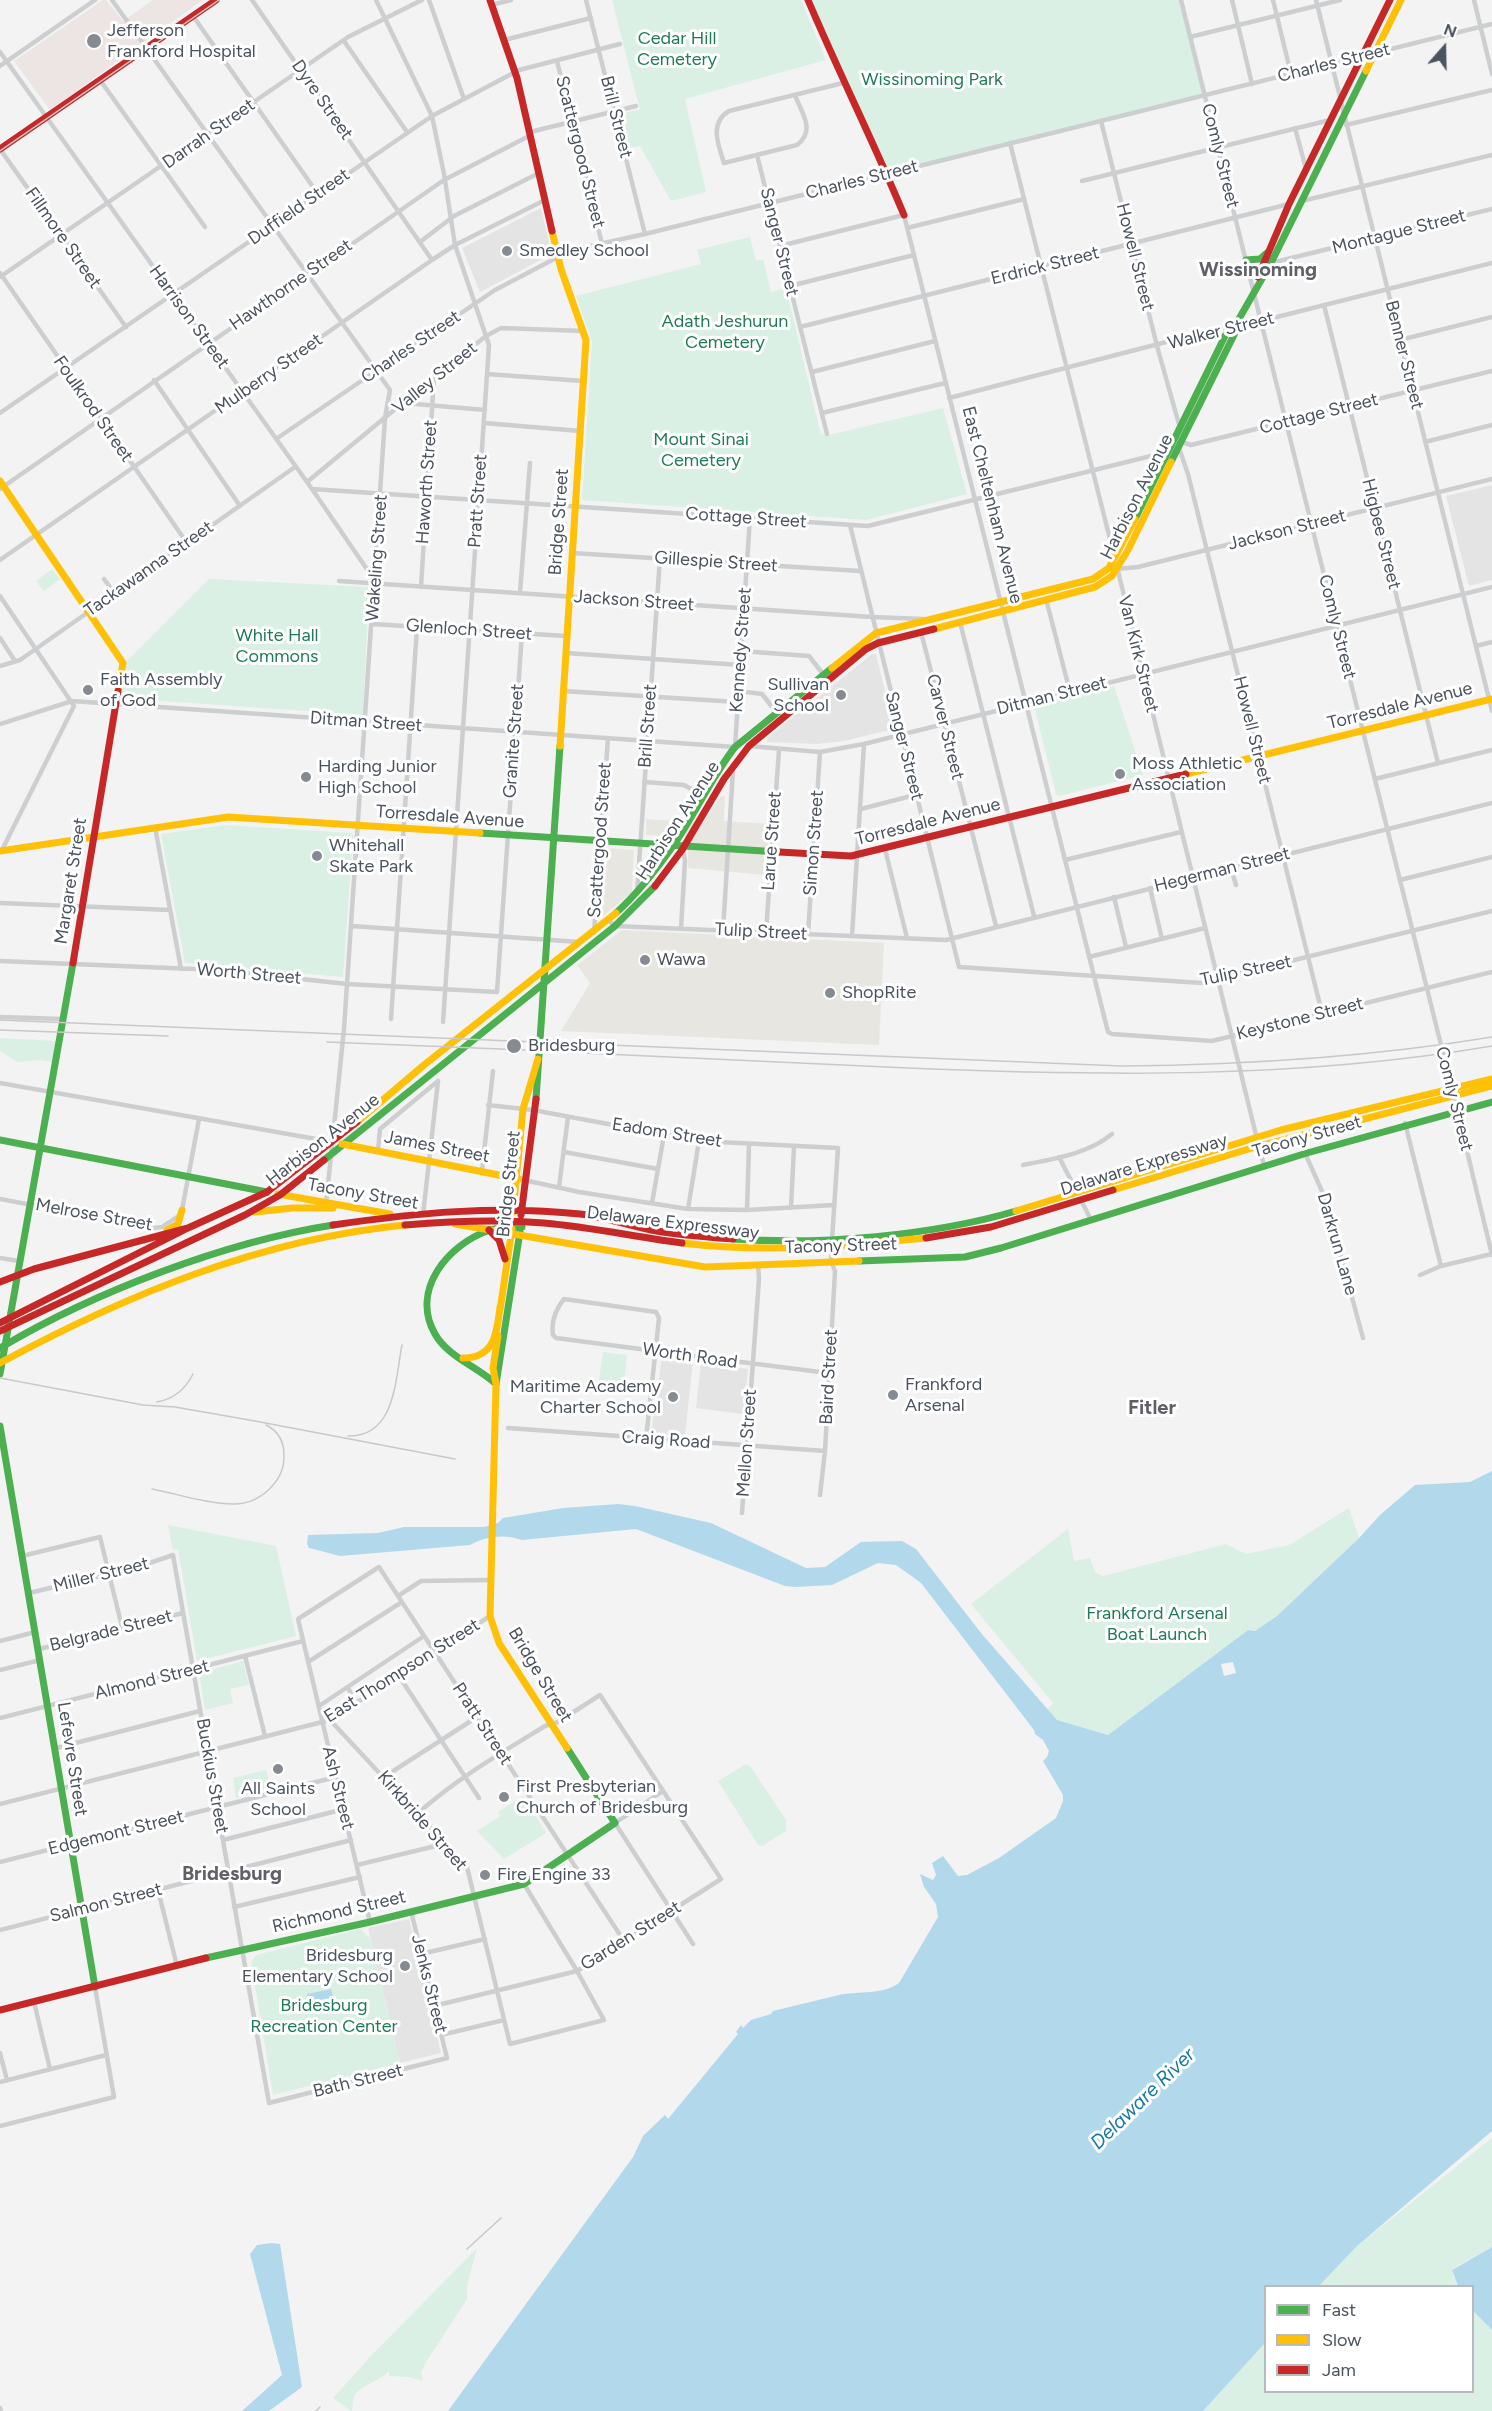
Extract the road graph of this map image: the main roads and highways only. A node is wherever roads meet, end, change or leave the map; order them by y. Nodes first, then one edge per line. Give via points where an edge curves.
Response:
1 (216, 0) edge
2 (808, 0) edge
3 (1390, 0) edge
4 (1401, 0) edge
5 (491, 2) edge
6 (0, 149) edge
7 (904, 215) road end
8 (1268, 252) junction
9 (1246, 260) road end
10 (1253, 293) junction
11 (1236, 324) junction
12 (1, 486) edge
13 (1002, 606) junction
14 (1491, 699) edge
15 (749, 746) junction
16 (735, 747) junction
17 (726, 759) junction
18 (734, 764) junction
19 (93, 837) junction
20 (552, 839) junction
21 (674, 845) junction
22 (683, 846) junction
23 (1, 850) edge
24 (545, 972) junction
25 (544, 982) junction
26 (538, 1059) junction
27 (1492, 1079) edge
28 (1492, 1086) edge
29 (1461, 1091) junction
30 (1445, 1095) junction
31 (1492, 1102) edge
32 (0, 1140) edge
33 (333, 1142) junction
34 (344, 1144) junction
35 (40, 1148) junction
36 (520, 1179) junction
37 (267, 1192) junction
38 (280, 1195) junction
39 (1084, 1195) junction
40 (352, 1209) junction
41 (182, 1210) road end
42 (245, 1215) junction
43 (538, 1225) junction
44 (188, 1228) junction
45 (487, 1229) junction
46 (515, 1233) junction
47 (140, 1240) junction
48 (826, 1243) junction
49 (838, 1243) junction
50 (505, 1271) junction
51 (0, 1282) edge
52 (500, 1307) junction
53 (8, 1319) junction
54 (0, 1323) edge
55 (3, 1330) edge
56 (0, 1347) edge
57 (458, 1356) junction
58 (0, 1364) edge
59 (0, 1374) edge
60 (496, 1384) junction
61 (0, 1426) edge
62 (615, 1823) joint
63 (95, 1987) junction
64 (0, 2010) edge

1 - 6 main road
2 - 7 main road, East Cheltenham Avenue
3 - 8 main road, Harbison Avenue
4 - 10 main road, Harbison Avenue
5 - 20 main road, Bridge Street via 515,72 558,257 585,342
8 - 9 main road via 1260,259
8 - 10 main road, Harbison Avenue
10 - 11 main road, Harbison Avenue
11 - 13 main road, Harbison Avenue via 1227,332 1106,572
11 - 13 main road, Harbison Avenue via 1180,445 1110,579 1046,599
12 - 19 main road, Margaret Street via 123,663
13 - 15 main road, Harbison Avenue via 866,649
13 - 16 main road, Harbison Avenue via 876,633
14 - 22 main road, Torresdale Avenue via 857,855
15 - 16 main road
15 - 18 main road, Harbison Avenue
16 - 17 main road, Harbison Avenue
17 - 18 main road
17 - 21 main road, Harbison Avenue
18 - 22 main road, Harbison Avenue
19 - 20 main road, Torresdale Avenue via 228,817
19 - 23 main road, Torresdale Avenue
19 - 35 main road, Margaret Street
20 - 21 main road, Torresdale Avenue
20 - 24 main road, Bridge Street
21 - 22 main road, Torresdale Avenue
21 - 24 main road, Harbison Avenue via 637,894
22 - 25 main road, Harbison Avenue via 658,884 615,926
24 - 25 main road, Bridge Street
24 - 33 main road, Harbison Avenue via 424,1065
25 - 26 main road, Bridge Street
25 - 34 main road, Harbison Avenue
26 - 36 main road, Bridge Street via 539,1073
26 - 36 main road, Bridge Street via 523,1109
27 - 29 main road, Delaware Expressway
28 - 29 main road, Delaware Expressway
29 - 30 main road, Delaware Expressway
30 - 39 main road, Delaware Expressway
30 - 39 main road, Delaware Expressway via 1252,1138
31 - 46 main road, Tacony Street via 1264,1165 975,1256 705,1267
32 - 35 main road, Tacony Street
33 - 34 main road, James Street
33 - 37 main road, Harbison Avenue
34 - 36 main road, James Street
34 - 38 main road, Harbison Avenue
35 - 37 main road, Tacony Street
35 - 53 main road, Margaret Street
36 - 46 main road, Bridge Street
37 - 38 main road, Tacony Street
37 - 44 main road, Harbison Avenue
38 - 40 main road, Tacony Street
38 - 42 main road, Harbison Avenue
39 - 49 main road, Delaware Expressway via 1064,1196 992,1218
39 - 49 main road, Delaware Expressway via 1070,1203 976,1231
40 - 42 main road via 292,1208
40 - 45 main road, Tacony Street
41 - 47 main road via 175,1227
42 - 55 main road, Harbison Avenue
43 - 48 main road, Delaware Expressway via 725,1247 777,1249
43 - 57 main road via 482,1233 466,1241 435,1273 427,1294 428,1316 436,1335
43 - 58 main road via 455,1221 367,1231 241,1258 138,1294 70,1325
44 - 47 main road
44 - 53 main road, Harbison Avenue
45 - 46 main road, Tacony Street
45 - 50 main road via 501,1243
46 - 50 main road, Bridge Street
46 - 60 main road, Bridge Street
47 - 51 main road
48 - 49 main road, Delaware Expressway
48 - 56 main road, Delaware Expressway via 658,1232 584,1215 539,1211 412,1214 312,1229 176,1267 104,1296
50 - 52 main road, Bridge Street
52 - 57 main road via 494,1338 485,1353 472,1359
52 - 60 main road, Bridge Street via 493,1368
53 - 54 main road, Harbison Avenue
53 - 55 main road
55 - 59 main road
57 - 60 main road
60 - 62 main road, Bridge Street via 490,1616 499,1643
61 - 63 main road, Lefevre Street
62 - 63 main road, Richmond Street via 524,1884
63 - 64 main road, Richmond Street

